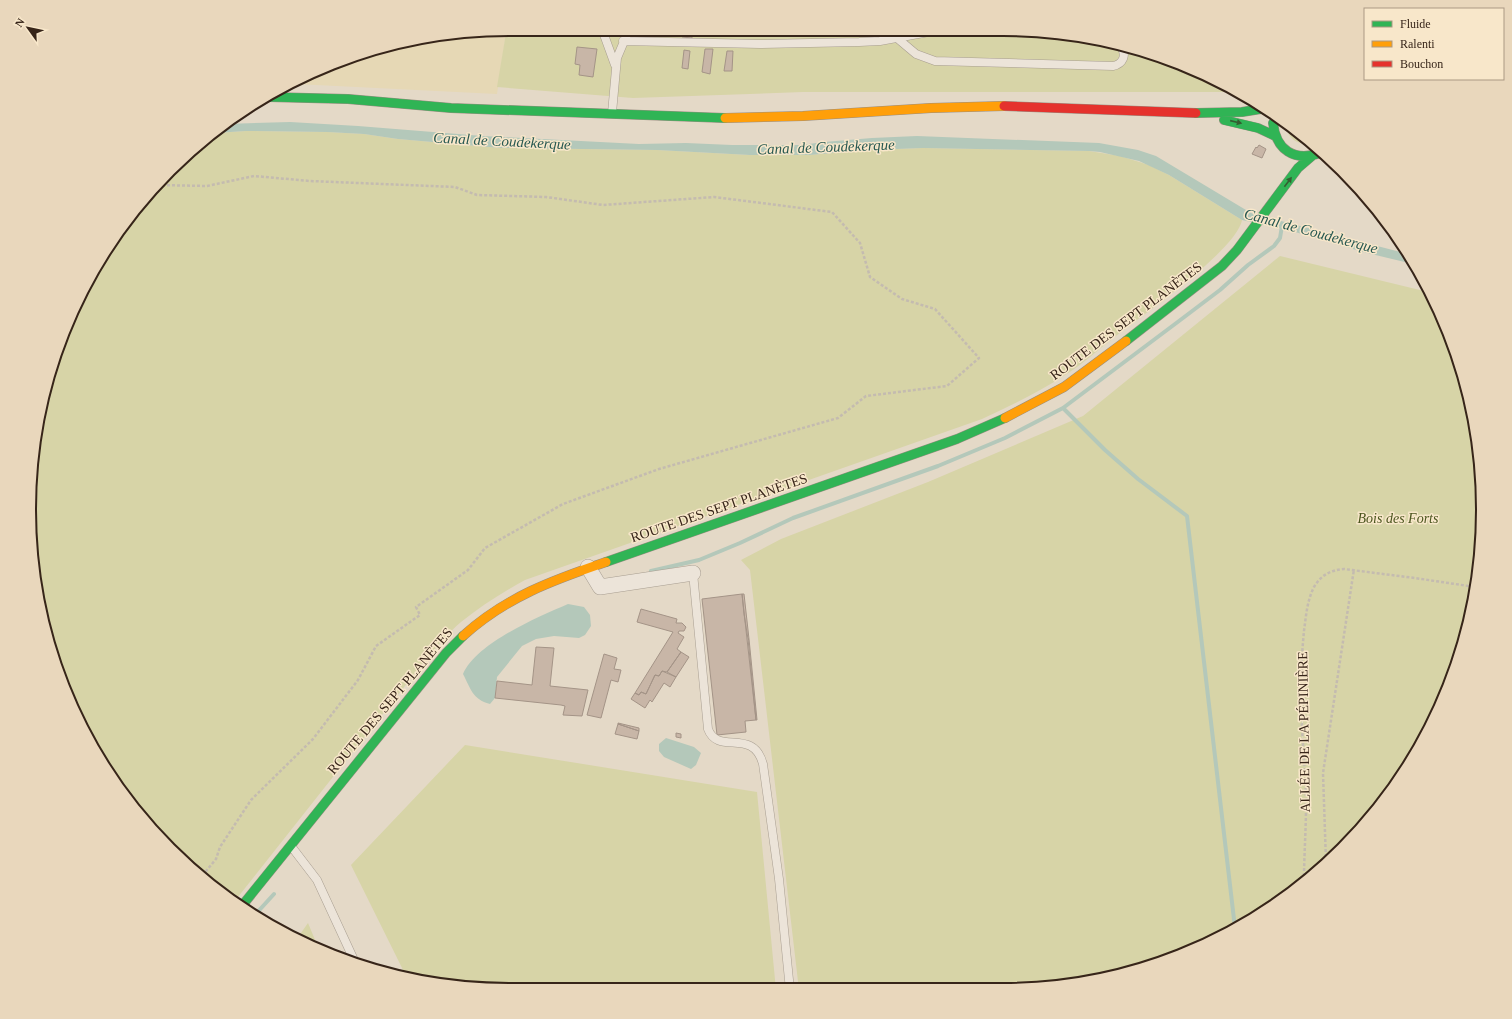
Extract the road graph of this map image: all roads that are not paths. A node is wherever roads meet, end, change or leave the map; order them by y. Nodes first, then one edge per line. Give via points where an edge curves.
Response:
1 (605, 36) edge
2 (626, 36) edge
3 (888, 36) edge
4 (900, 36) edge
5 (624, 41) junction
6 (1123, 52) edge
7 (616, 66) junction
8 (276, 97) edge
9 (1256, 110) edge
10 (1184, 113) junction
11 (612, 114) junction
12 (1273, 121) edge
13 (1275, 136) junction
14 (1280, 145) junction
15 (1315, 154) edge
16 (1316, 155) edge
17 (1281, 159) dead end
18 (1276, 181) dead end
19 (1267, 209) junction
20 (588, 568) junction
21 (693, 573) joint
22 (290, 845) junction
23 (245, 902) edge
24 (352, 956) edge
25 (789, 983) edge

1 - 7 lane
2 - 5 lane
3 - 5 lane via 859,42 760,44
4 - 6 lane via 911,50 922,57 942,62 1113,66 1123,60
5 - 7 lane via 619,50
7 - 11 lane
8 - 11 main road via 354,100 451,108
9 - 10 main road
10 - 11 main road via 1001,106 768,118
10 -> 13 main road via 1245,124
12 - 13 main road
13 - 14 main road
14 - 15 main road via 1296,156
14 - 17 main road
19 -> 16 main road, ROUTE DES SEPT PLANÈTES via 1298,168
18 - 19 main road, ROUTE DES SEPT PLANÈTES
19 - 20 main road, ROUTE DES SEPT PLANÈTES via 1250,235 1213,274 1064,387 1015,414 958,439
20 - 21 street via 600,588
20 - 22 main road, ROUTE DES SEPT PLANÈTES via 518,596 490,613 462,636
21 - 25 lane via 708,729 718,740 744,743 760,754 779,879
22 - 23 main road, ROUTE DES SEPT PLANÈTES
22 - 24 lane via 317,880

